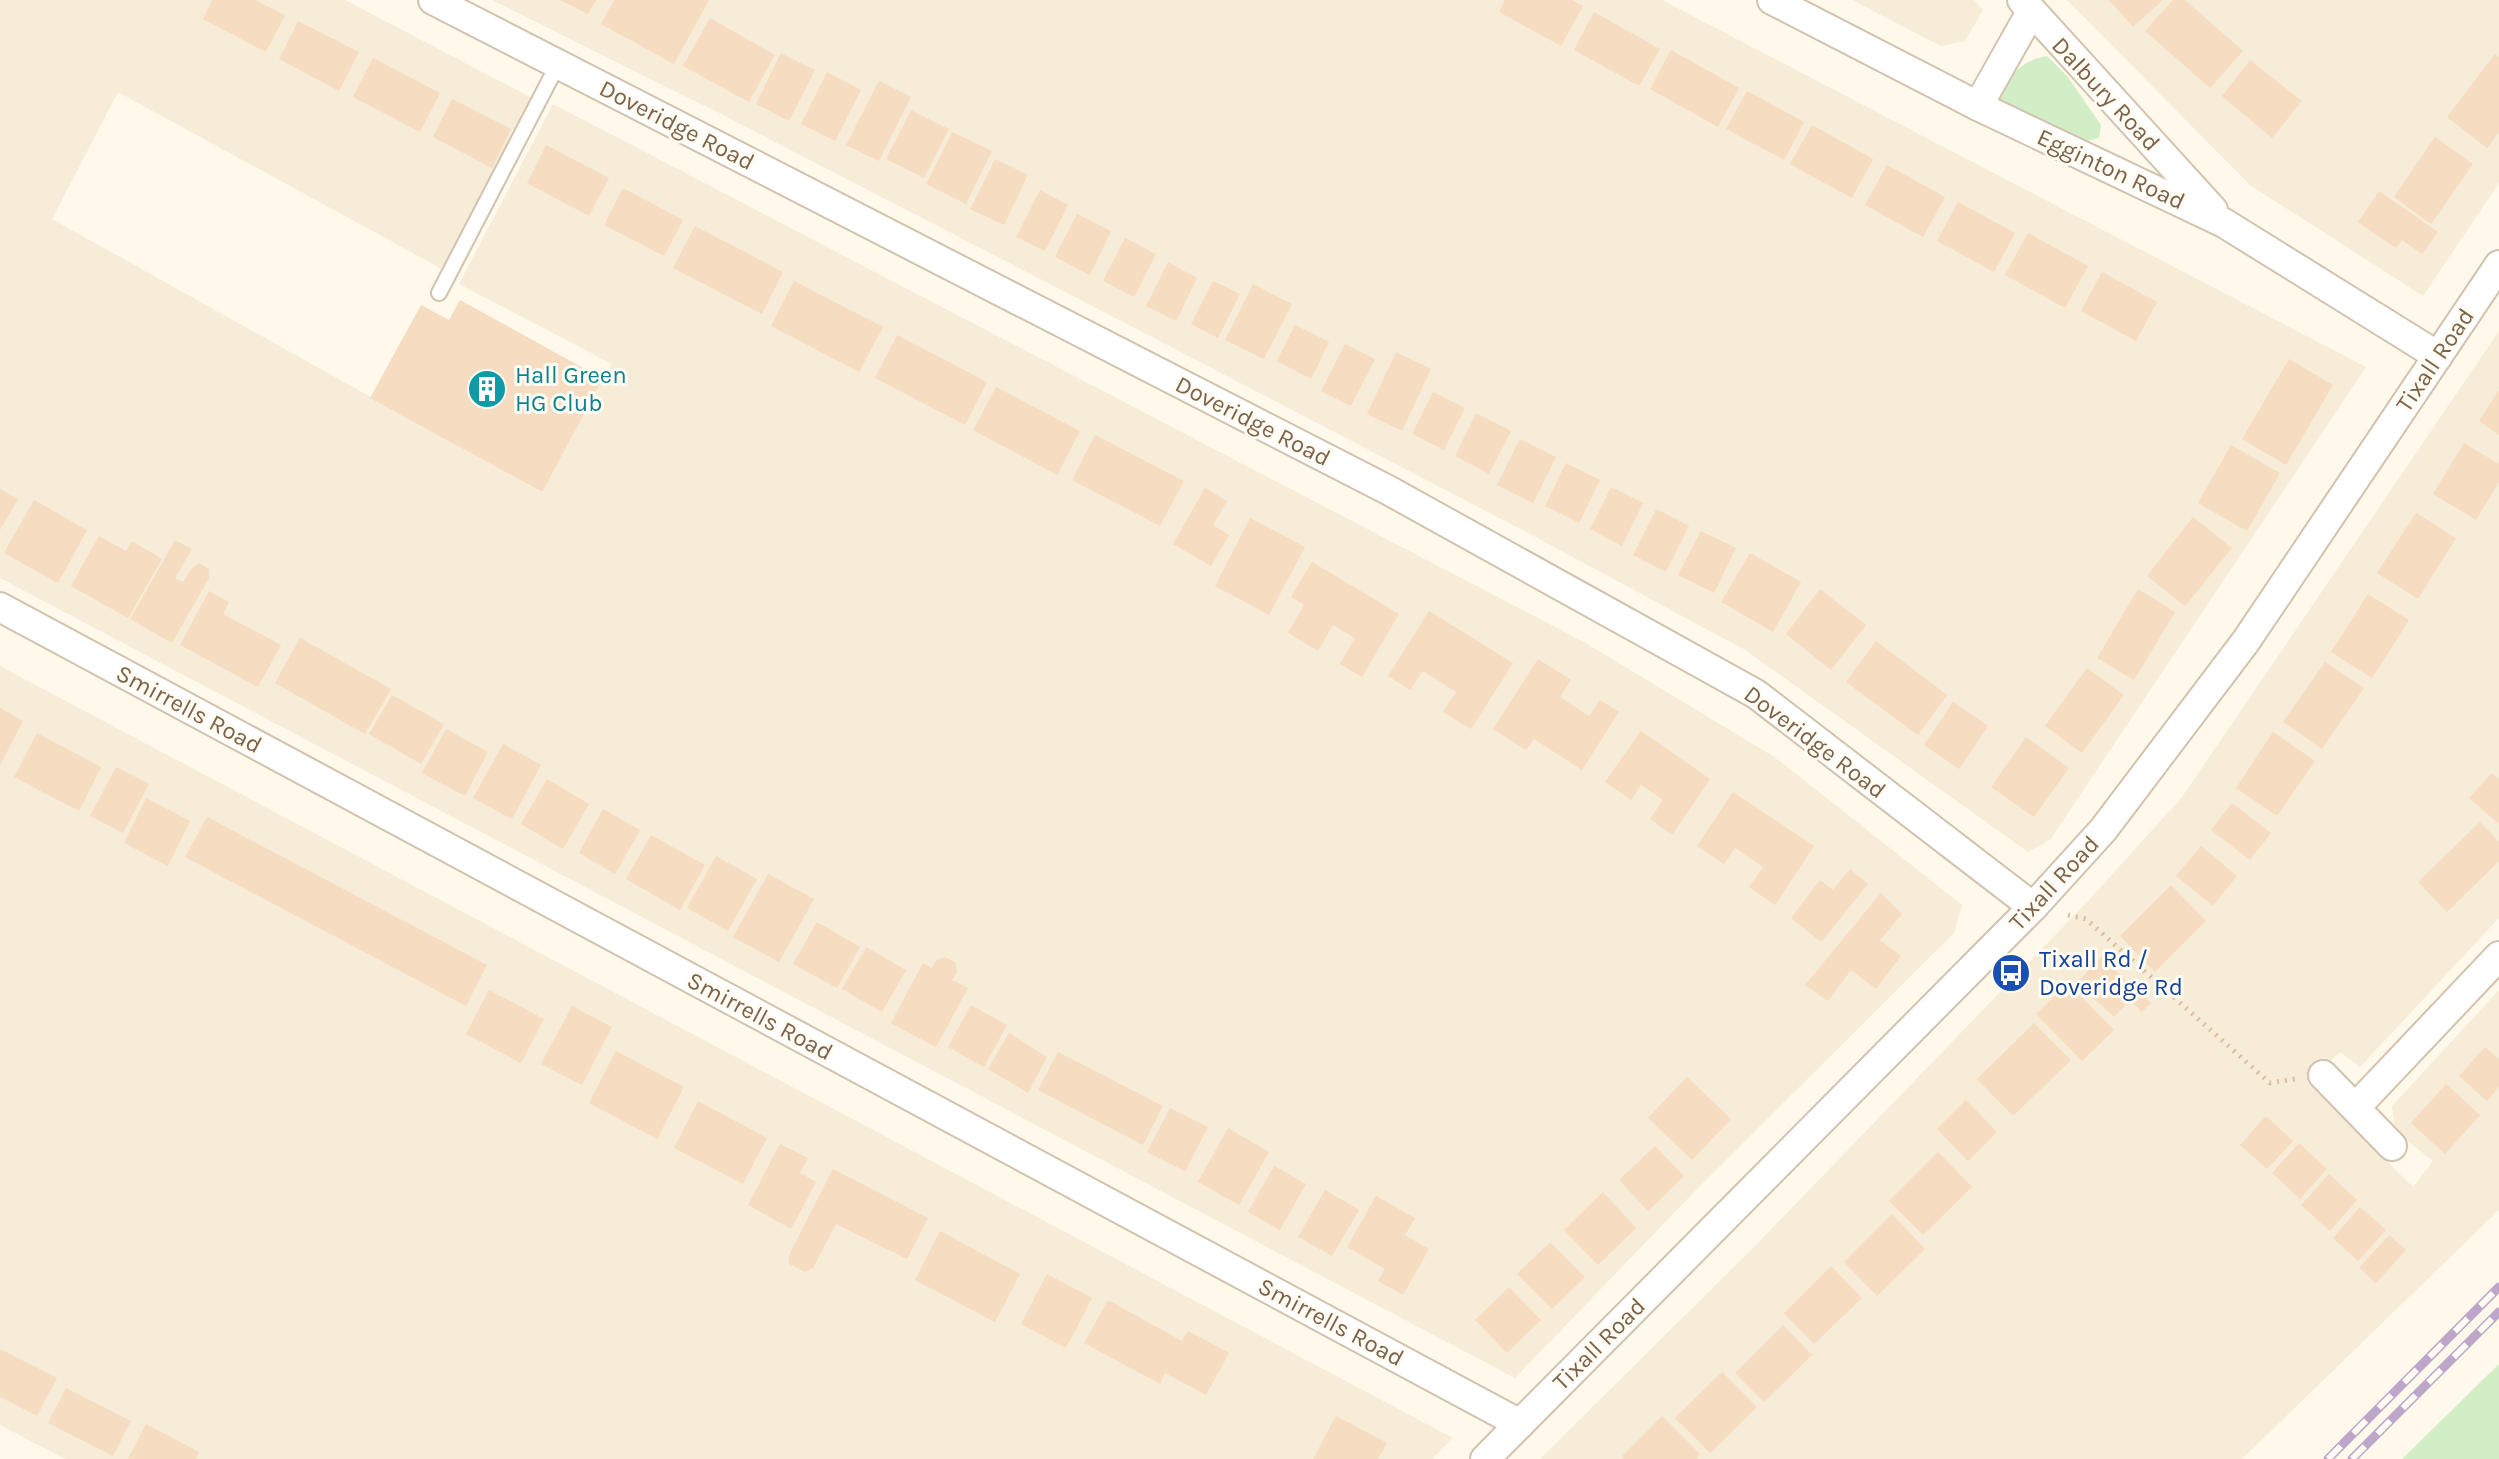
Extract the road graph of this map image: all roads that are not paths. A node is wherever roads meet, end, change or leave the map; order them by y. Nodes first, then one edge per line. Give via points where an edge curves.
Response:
1 (433, 0) edge
2 (1772, 0) edge
3 (2026, 6) edge
4 (558, 64) junction
5 (1978, 106) junction
6 (2224, 223) junction
7 (2499, 265) edge
8 (439, 293) dead end
9 (2438, 356) junction
10 (0, 607) edge
11 (2033, 907) junction
12 (2499, 956) edge
13 (2323, 1075) road end
14 (2356, 1107) junction
15 (2392, 1146) dead end
16 (1520, 1424) junction
17 (1485, 1459) edge

1 - 4 street, Doveridge Road
2 - 5 street, Egginton Road
3 - 5 street
3 - 6 street, Dalbury Road
4 - 8 lane
4 - 11 street, Doveridge Road via 1388,490 1756,694
5 - 6 street, Egginton Road
6 - 9 street, Egginton Road
7 - 9 street, Tixall Road
9 - 11 street, Tixall Road via 2246,641 2103,830
10 - 16 street, Smirrells Road
11 - 16 street, Tixall Road
12 - 14 street
13 - 14 street
14 - 15 street
16 - 17 street, Tixall Road

